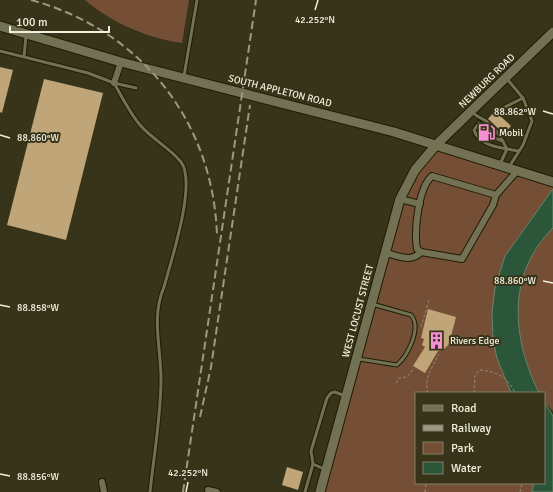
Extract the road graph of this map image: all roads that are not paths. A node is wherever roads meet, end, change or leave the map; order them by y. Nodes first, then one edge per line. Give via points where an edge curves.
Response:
1 (197, 0) edge
2 (0, 26) edge
3 (553, 32) edge
4 (26, 34) junction
5 (0, 51) edge
6 (24, 56) junction
7 (121, 62) junction
8 (184, 78) junction
9 (506, 78) junction
10 (114, 83) junction
11 (136, 88) dead end
12 (523, 98) junction
13 (499, 110) dead end
14 (471, 111) junction
15 (478, 118) junction
16 (480, 124) junction
17 (481, 128) dead end
18 (491, 136) dead end
19 (503, 141) junction
20 (436, 145) junction
21 (507, 149) junction
22 (519, 151) junction
23 (508, 168) junction
24 (553, 182) edge
25 (496, 195) junction
26 (400, 199) junction
27 (420, 204) junction
28 (421, 252) junction
29 (386, 253) junction
30 (372, 304) junction
31 (357, 358) junction
32 (346, 397) junction
33 (313, 464) junction
34 (326, 470) junction
35 (102, 482) dead end
36 (208, 490) dead end
37 (104, 492) edge
38 (150, 492) edge
39 (217, 492) edge
40 (305, 492) edge
41 (320, 492) edge

1 - 8 lane
2 - 4 main road, SOUTH APPLETON ROAD
3 - 9 main road, NEWBURG ROAD
4 - 6 lane
4 - 7 main road, SOUTH APPLETON ROAD
5 - 6 lane
6 - 10 lane via 88,73
7 - 8 main road, SOUTH APPLETON ROAD
7 - 10 street
8 - 20 main road, SOUTH APPLETON ROAD
9 - 12 lane
9 - 14 main road, NEWBURG ROAD
10 - 11 lane
10 - 38 lane via 140,124 181,163 187,175 182,215 157,315 160,408
12 - 13 lane
12 - 22 lane via 532,121
14 - 15 lane
14 - 20 main road, NEWBURG ROAD
15 - 16 lane
15 - 19 lane via 498,132
16 - 17 lane
16 - 21 lane via 474,130 476,135 486,144
18 - 19 lane
19 - 21 lane
20 - 23 main road, SOUTH APPLETON ROAD
20 - 26 main road, WEST LOCUST STREET via 415,170
21 - 22 lane
21 - 23 lane
22 - 23 lane
23 - 24 main road, SOUTH APPLETON ROAD
23 - 25 street
25 - 27 street via 432,176
25 - 28 street via 490,212 462,259
26 - 27 street
26 - 29 main road, WEST LOCUST STREET
27 - 28 street via 416,242 417,249
28 - 29 street via 409,259
29 - 30 main road, WEST LOCUST STREET
30 - 31 main road, WEST LOCUST STREET
30 - 31 lane via 412,317 415,325 410,347 401,361 393,365
31 - 32 main road, WEST LOCUST STREET
32 - 33 lane via 335,392 327,398 311,451
32 - 34 main road, WEST LOCUST STREET
33 - 34 lane
33 - 40 lane
34 - 41 main road, WEST LOCUST STREET
35 - 37 street
36 - 39 street

